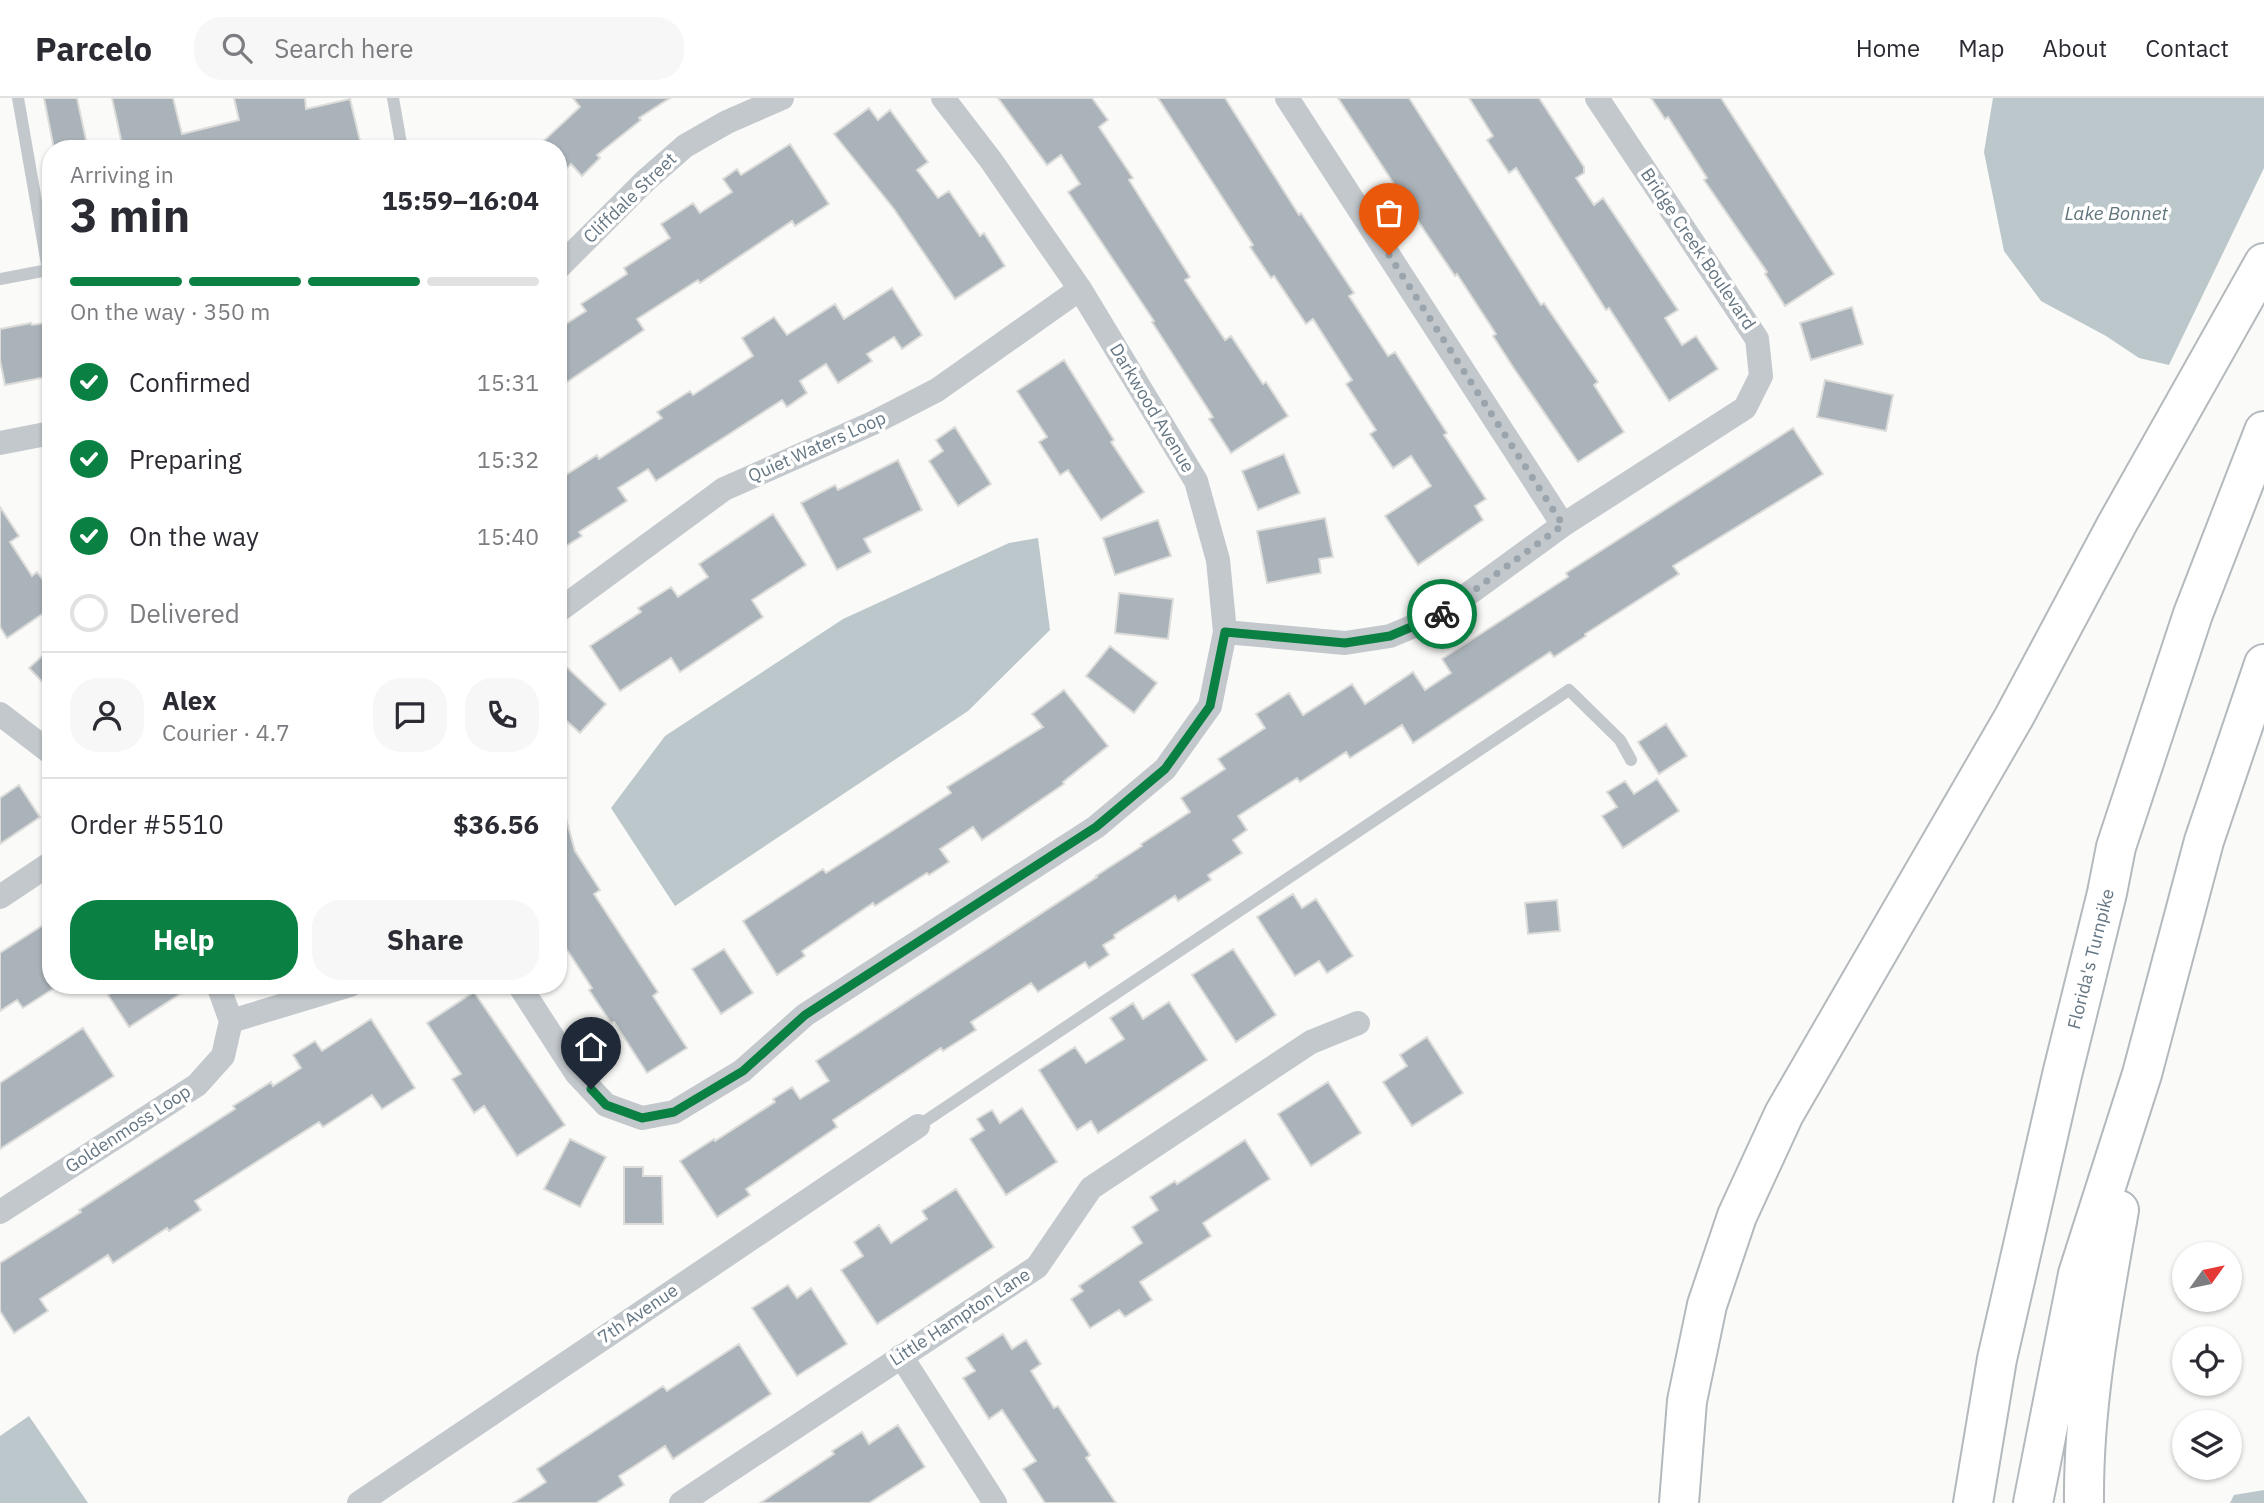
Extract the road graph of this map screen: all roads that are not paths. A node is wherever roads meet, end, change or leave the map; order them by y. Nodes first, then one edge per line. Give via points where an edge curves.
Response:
1 (18, 98) edge
2 (393, 98) edge
3 (782, 98) edge
4 (943, 98) edge
5 (1287, 98) edge
6 (1597, 98) edge
7 (400, 140) edge
8 (42, 230) edge
9 (567, 259) edge
10 (2264, 263) edge
11 (42, 270) edge
12 (0, 279) edge
13 (1080, 289) junction
14 (2264, 431) edge
15 (42, 435) edge
16 (0, 443) edge
17 (1563, 525) junction
18 (567, 604) edge
19 (1225, 632) junction
20 (2264, 664) edge
21 (0, 714) edge
22 (42, 746) edge
23 (1631, 760) dead end
24 (42, 869) edge
25 (0, 897) edge
26 (221, 994) edge
27 (320, 994) edge
28 (525, 994) edge
29 (231, 1021) junction
30 (1358, 1023) dead end
31 (2142, 1074) junction
32 (918, 1126) joint
33 (0, 1212) edge
34 (901, 1356) junction
35 (359, 1503) edge
36 (681, 1503) edge
37 (995, 1503) edge
38 (1679, 1503) edge
39 (1973, 1503) edge
40 (2033, 1503) edge
41 (2084, 1503) edge

1 - 8 lane
2 - 7 lane
3 - 9 street, Cliffdale Street via 685,146
4 - 13 street, Darkwood Avenue
5 - 17 street
6 - 17 street, Bridge Creek Boulevard via 1758,339 1761,376 1745,408
10 - 38 highway via 2014,717 1778,1127 1737,1216 1707,1305 1687,1401
11 - 12 lane
13 - 18 street, Quiet Waters Loop via 937,390 724,489
13 - 19 street, Darkwood Avenue via 1196,481 1218,560
14 - 39 highway, Florida's Turnpike via 2193,614 2116,847 1997,1359
15 - 16 street
17 - 19 street, Bridge Creek Boulevard via 1438,616 1390,636 1345,643
19 - 28 street, Darkwood Avenue via 1210,706 1165,769 1096,827 805,1015 743,1071 674,1112 642,1118 606,1105 576,1073
20 - 31 highway via 2204,841
21 - 22 street
23 - 32 lane via 1620,740 1569,690
24 - 25 street
26 - 29 street
27 - 29 street
29 - 33 street, Goldenmoss Loop via 223,1056 197,1085
30 - 34 street, Little Hampton Lane via 1311,1042 1091,1188 1037,1266
31 - 40 highway via 2078,1274
31 - 41 highway via 2095,1353
32 - 35 street, 7th Avenue
34 - 36 street, Little Hampton Lane
34 - 37 street

